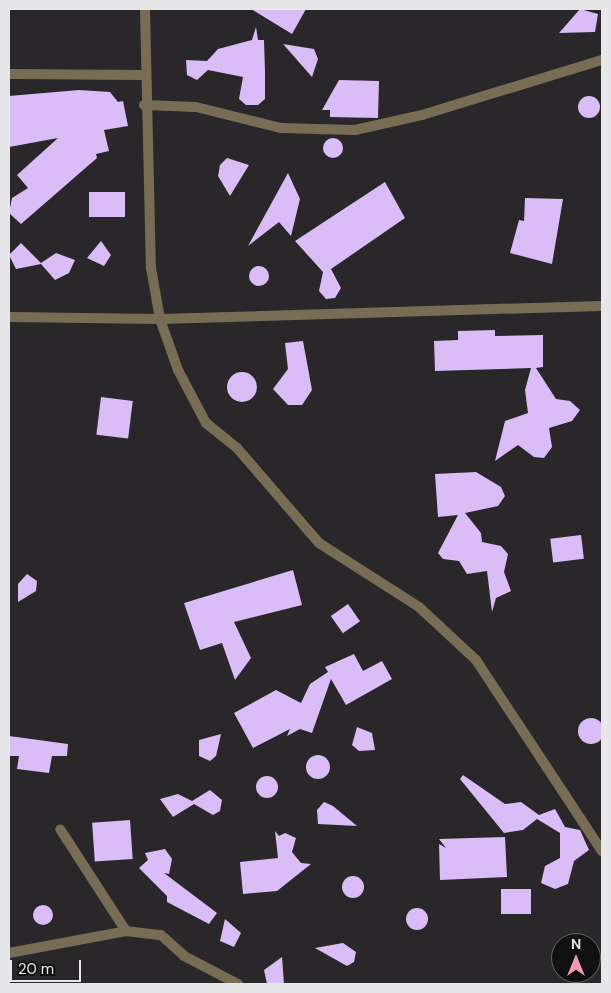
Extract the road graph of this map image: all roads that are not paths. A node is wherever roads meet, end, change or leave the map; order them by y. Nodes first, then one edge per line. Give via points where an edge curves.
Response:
1 (145, 9) edge
2 (602, 60) edge
3 (9, 74) edge
4 (144, 75) junction
5 (144, 105) junction
6 (602, 306) edge
7 (9, 317) edge
8 (160, 319) junction
9 (60, 830) dead end
10 (602, 850) edge
11 (126, 931) junction
12 (9, 953) edge
13 (238, 984) edge

1 - 4 street
2 - 5 street via 422,116 356,130 280,128 196,107
3 - 4 street
4 - 5 street
5 - 8 street via 151,268
6 - 8 street
7 - 8 street
8 - 10 street via 178,370 206,422 238,448 319,543 420,607 476,660
9 - 11 street
11 - 12 street
11 - 13 street via 161,935 184,956

